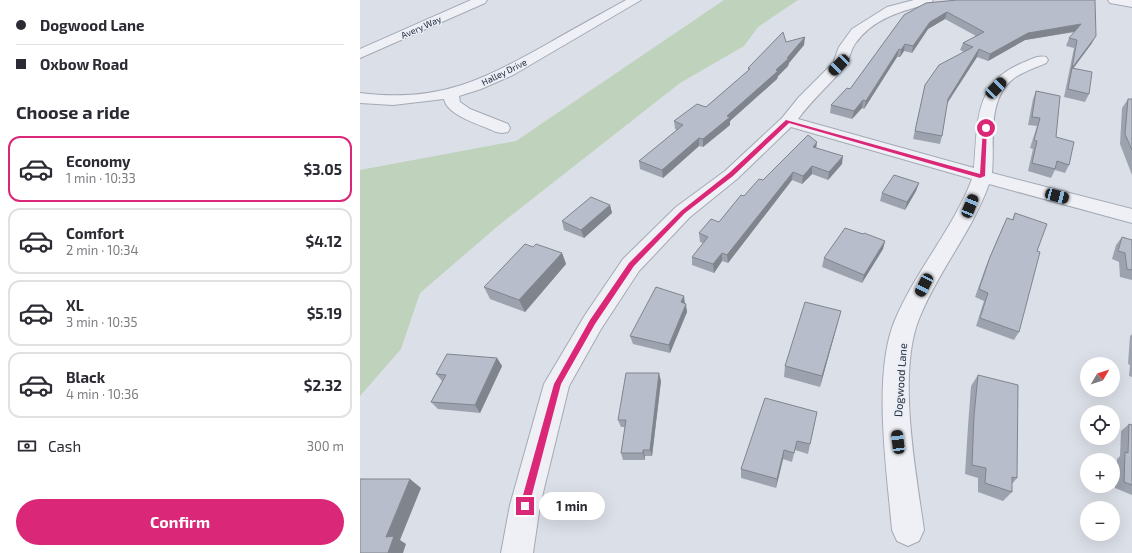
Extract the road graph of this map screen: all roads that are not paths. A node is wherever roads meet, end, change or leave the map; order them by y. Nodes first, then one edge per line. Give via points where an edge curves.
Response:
1 (481, 0) edge
2 (635, 0) edge
3 (927, 0) edge
4 (1114, 0) edge
5 (1132, 3) edge
6 (360, 54) edge
7 (1041, 60) dead end
8 (450, 94) junction
9 (360, 98) edge
10 (788, 121) junction
11 (502, 128) dead end
12 (982, 176) junction
13 (1132, 216) edge
14 (908, 530) dead end
15 (518, 553) edge

1 - 6 street, Avery Way
2 - 8 street, Halley Drive via 502,75
3 - 10 street via 891,10 857,32 846,47 839,65 804,100
4 - 5 street
7 - 12 street, Dogwood Lane via 1008,76 996,88 990,103 986,128
8 - 9 street, Halley Drive via 402,100
8 - 11 street via 453,104 464,112
10 - 12 street
10 - 15 street via 731,174 683,212 631,265 592,322 558,384 525,506
12 - 13 street
12 - 14 street, Dogwood Lane via 954,238 930,274 904,327 899,363 897,427

